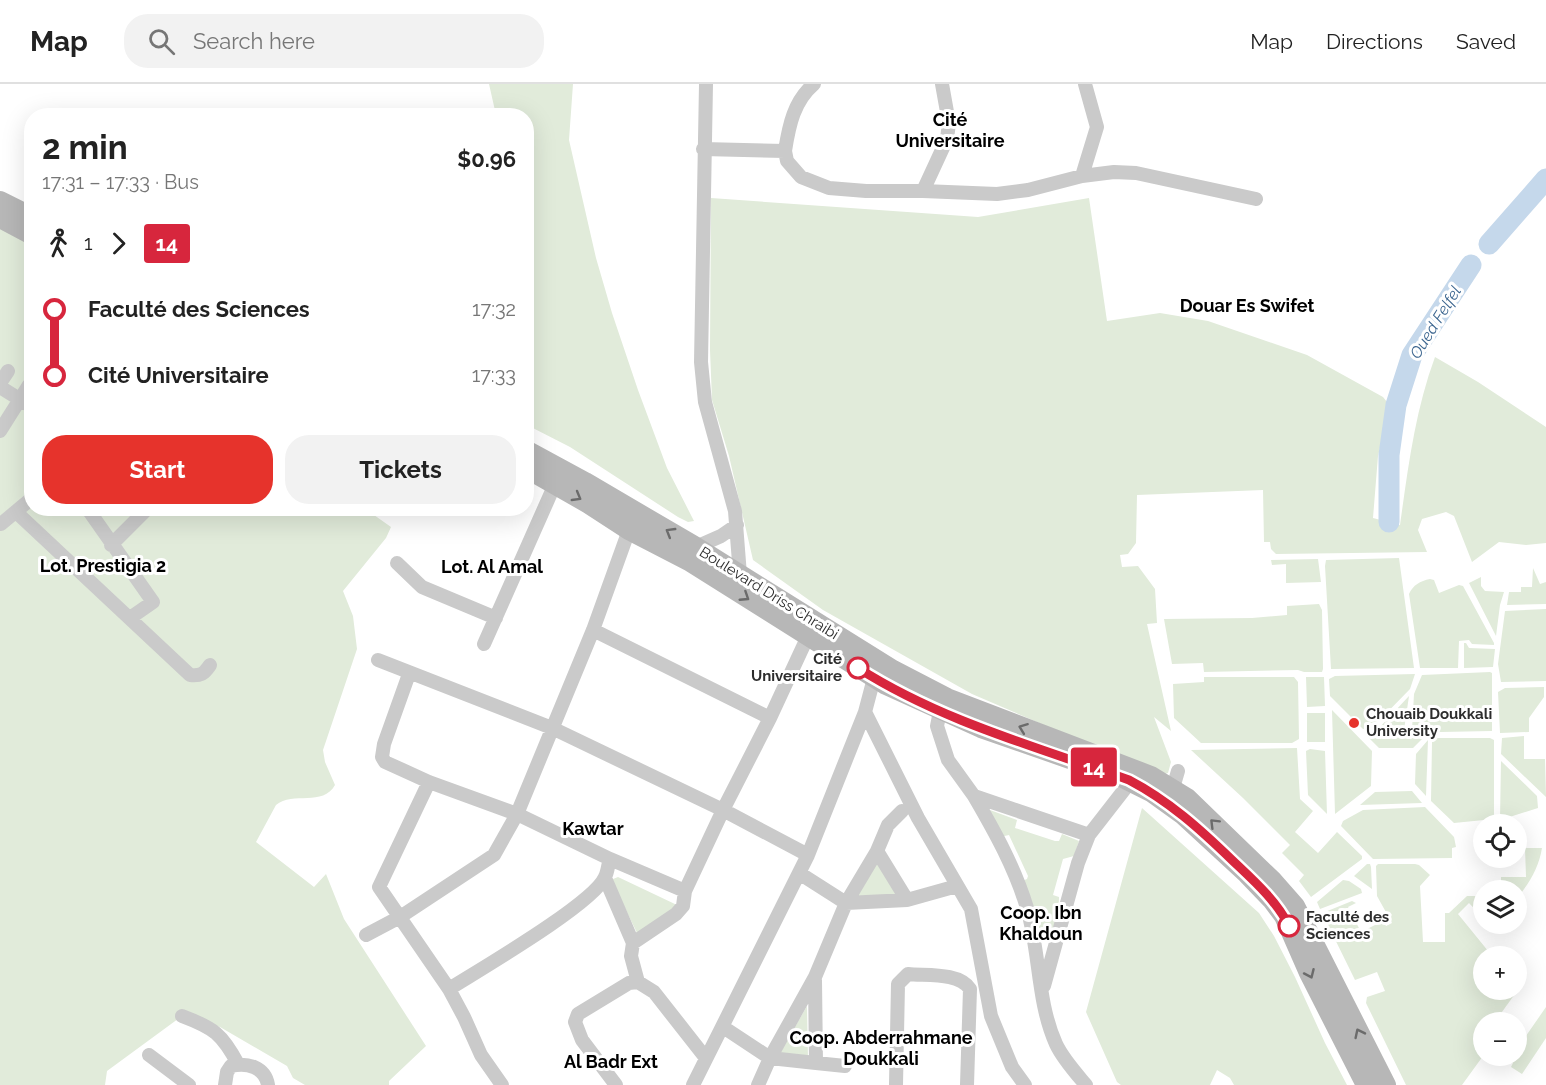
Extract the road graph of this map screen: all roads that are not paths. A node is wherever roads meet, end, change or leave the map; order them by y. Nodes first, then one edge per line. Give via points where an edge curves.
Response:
1 (706, 84) edge
2 (814, 84) edge
3 (942, 84) edge
4 (1085, 84) edge
5 (703, 149) junction
6 (785, 151) junction
7 (1082, 176) junction
8 (923, 191) junction
9 (1256, 199) dead end
10 (0, 201) edge
11 (24, 213) edge
12 (0, 218) edge
13 (24, 231) edge
14 (3, 380) edge
15 (24, 402) edge
16 (24, 406) edge
17 (0, 431) edge
18 (534, 454) edge
19 (534, 472) edge
20 (555, 484) junction
21 (24, 505) edge
22 (16, 512) junction
23 (92, 516) edge
24 (140, 516) edge
25 (1, 524) edge
26 (737, 525) junction
27 (629, 530) junction
28 (111, 545) junction
29 (696, 547) junction
30 (397, 563) dead end
31 (740, 574) junction
32 (130, 618) junction
33 (496, 618) junction
34 (593, 630) junction
35 (808, 636) junction
36 (484, 644) dead end
37 (378, 660) dead end
38 (210, 666) dead end
39 (409, 674) junction
40 (881, 678) junction
41 (940, 711) junction
42 (865, 712) junction
43 (770, 718) junction
44 (552, 728) junction
45 (1129, 780) junction
46 (429, 782) junction
47 (974, 795) junction
48 (723, 810) junction
49 (902, 811) dead end
50 (517, 814) junction
51 (1089, 835) junction
52 (877, 851) junction
53 (808, 855) junction
54 (610, 859) junction
55 (800, 873) junction
56 (605, 878) junction
57 (957, 886) junction
58 (685, 891) junction
59 (907, 900) junction
60 (846, 903) junction
61 (400, 917) junction
62 (366, 935) dead end
63 (1034, 940) junction
64 (633, 943) junction
65 (1055, 943) junction
66 (814, 977) junction
67 (638, 981) junction
68 (449, 989) junction
69 (1042, 992) junction
70 (182, 1016) dead end
71 (723, 1027) junction
72 (149, 1055) dead end
73 (705, 1057) junction
74 (770, 1058) junction
75 (238, 1064) junction
76 (816, 1064) junction
77 (845, 1066) dead end
78 (495, 1082) edge
79 (189, 1085) edge
80 (225, 1085) edge
81 (268, 1085) edge
82 (616, 1085) edge
83 (693, 1085) edge
84 (758, 1085) edge
85 (896, 1085) edge
86 (967, 1085) edge
87 (1024, 1085) edge
88 (1086, 1085) edge
89 (1366, 1085) edge
90 (1386, 1085) edge

1 - 5 street
2 - 6 street via 792,117
3 - 8 street via 949,123 947,139
4 - 7 street via 1097,127
5 - 6 street
5 - 26 street via 701,362 705,402
6 - 8 street via 787,161 801,177 829,188
7 - 8 street via 997,194
7 - 9 street via 1136,173
10 - 11 main road
12 - 13 main road
14 - 15 street
16 - 17 street
29 -> 18 main road, Boulevard Driss Chraibi
19 - 20 main road, Boulevard Driss Chraibi
20 -> 27 main road, Boulevard Driss Chraibi
20 - 33 street
21 - 22 street
22 - 25 street
22 - 32 street
23 - 28 street
24 - 28 street
26 - 29 street
26 - 31 street
27 - 34 street
27 -> 35 main road, Boulevard Driss Chraibi via 689,561
28 - 32 street via 153,602
29 - 31 main road, Boulevard Driss Chraibi
30 - 33 street via 422,587
31 - 40 main road, Boulevard Driss Chraibi
32 - 38 street via 190,675 204,674
33 - 36 street
34 - 43 street
34 - 44 street
35 - 40 main road, Boulevard Driss Chraibi
35 - 43 street
37 - 39 street
39 - 44 street
39 - 46 street via 382,757 385,762
40 - 41 main road, Boulevard Driss Chraibi
40 - 42 street
90 -> 40 main road, Boulevard Driss Chraibi via 1295,906 1175,780 1151,776 947,698
41 - 45 main road, Boulevard Driss Chraibi
41 - 47 street via 937,726 948,760
42 - 53 street
42 - 57 street
43 - 48 street
44 - 48 street
44 - 50 street
45 - 51 street
45 -> 89 main road, Boulevard Driss Chraibi via 1183,815 1272,900 1284,916
46 - 50 street
46 - 61 street via 380,887
47 - 51 street
47 - 63 street via 1011,865 1028,910
48 - 53 street
48 - 58 street
49 - 52 street via 888,825
50 - 54 street
50 - 61 street via 494,855
51 - 65 street
52 - 59 street
52 - 60 street
53 - 55 street
54 - 56 street
54 - 58 street
55 - 60 street
55 - 71 street
56 - 64 street
56 - 68 street via 586,898
57 - 59 street
57 - 87 street via 970,909 991,1016 1012,1067
58 - 64 street via 683,906 676,914
59 - 60 street
60 - 66 street
61 - 62 street
61 - 68 street
63 - 65 street
63 - 69 street
64 - 67 street via 631,956
65 - 69 street
66 - 74 street
66 - 76 street
67 - 73 street via 654,992
67 - 82 street via 578,1014 575,1022 582,1040
68 - 78 street
69 - 88 street via 1056,1044
70 - 75 street via 206,1025 227,1043
71 - 73 street
71 - 74 street
72 - 79 street
73 - 83 street
74 - 76 street
74 - 84 street
75 - 80 street via 227,1072
75 - 81 street via 259,1068
76 - 77 street
85 - 86 street via 898,984 908,974 957,978 970,989

